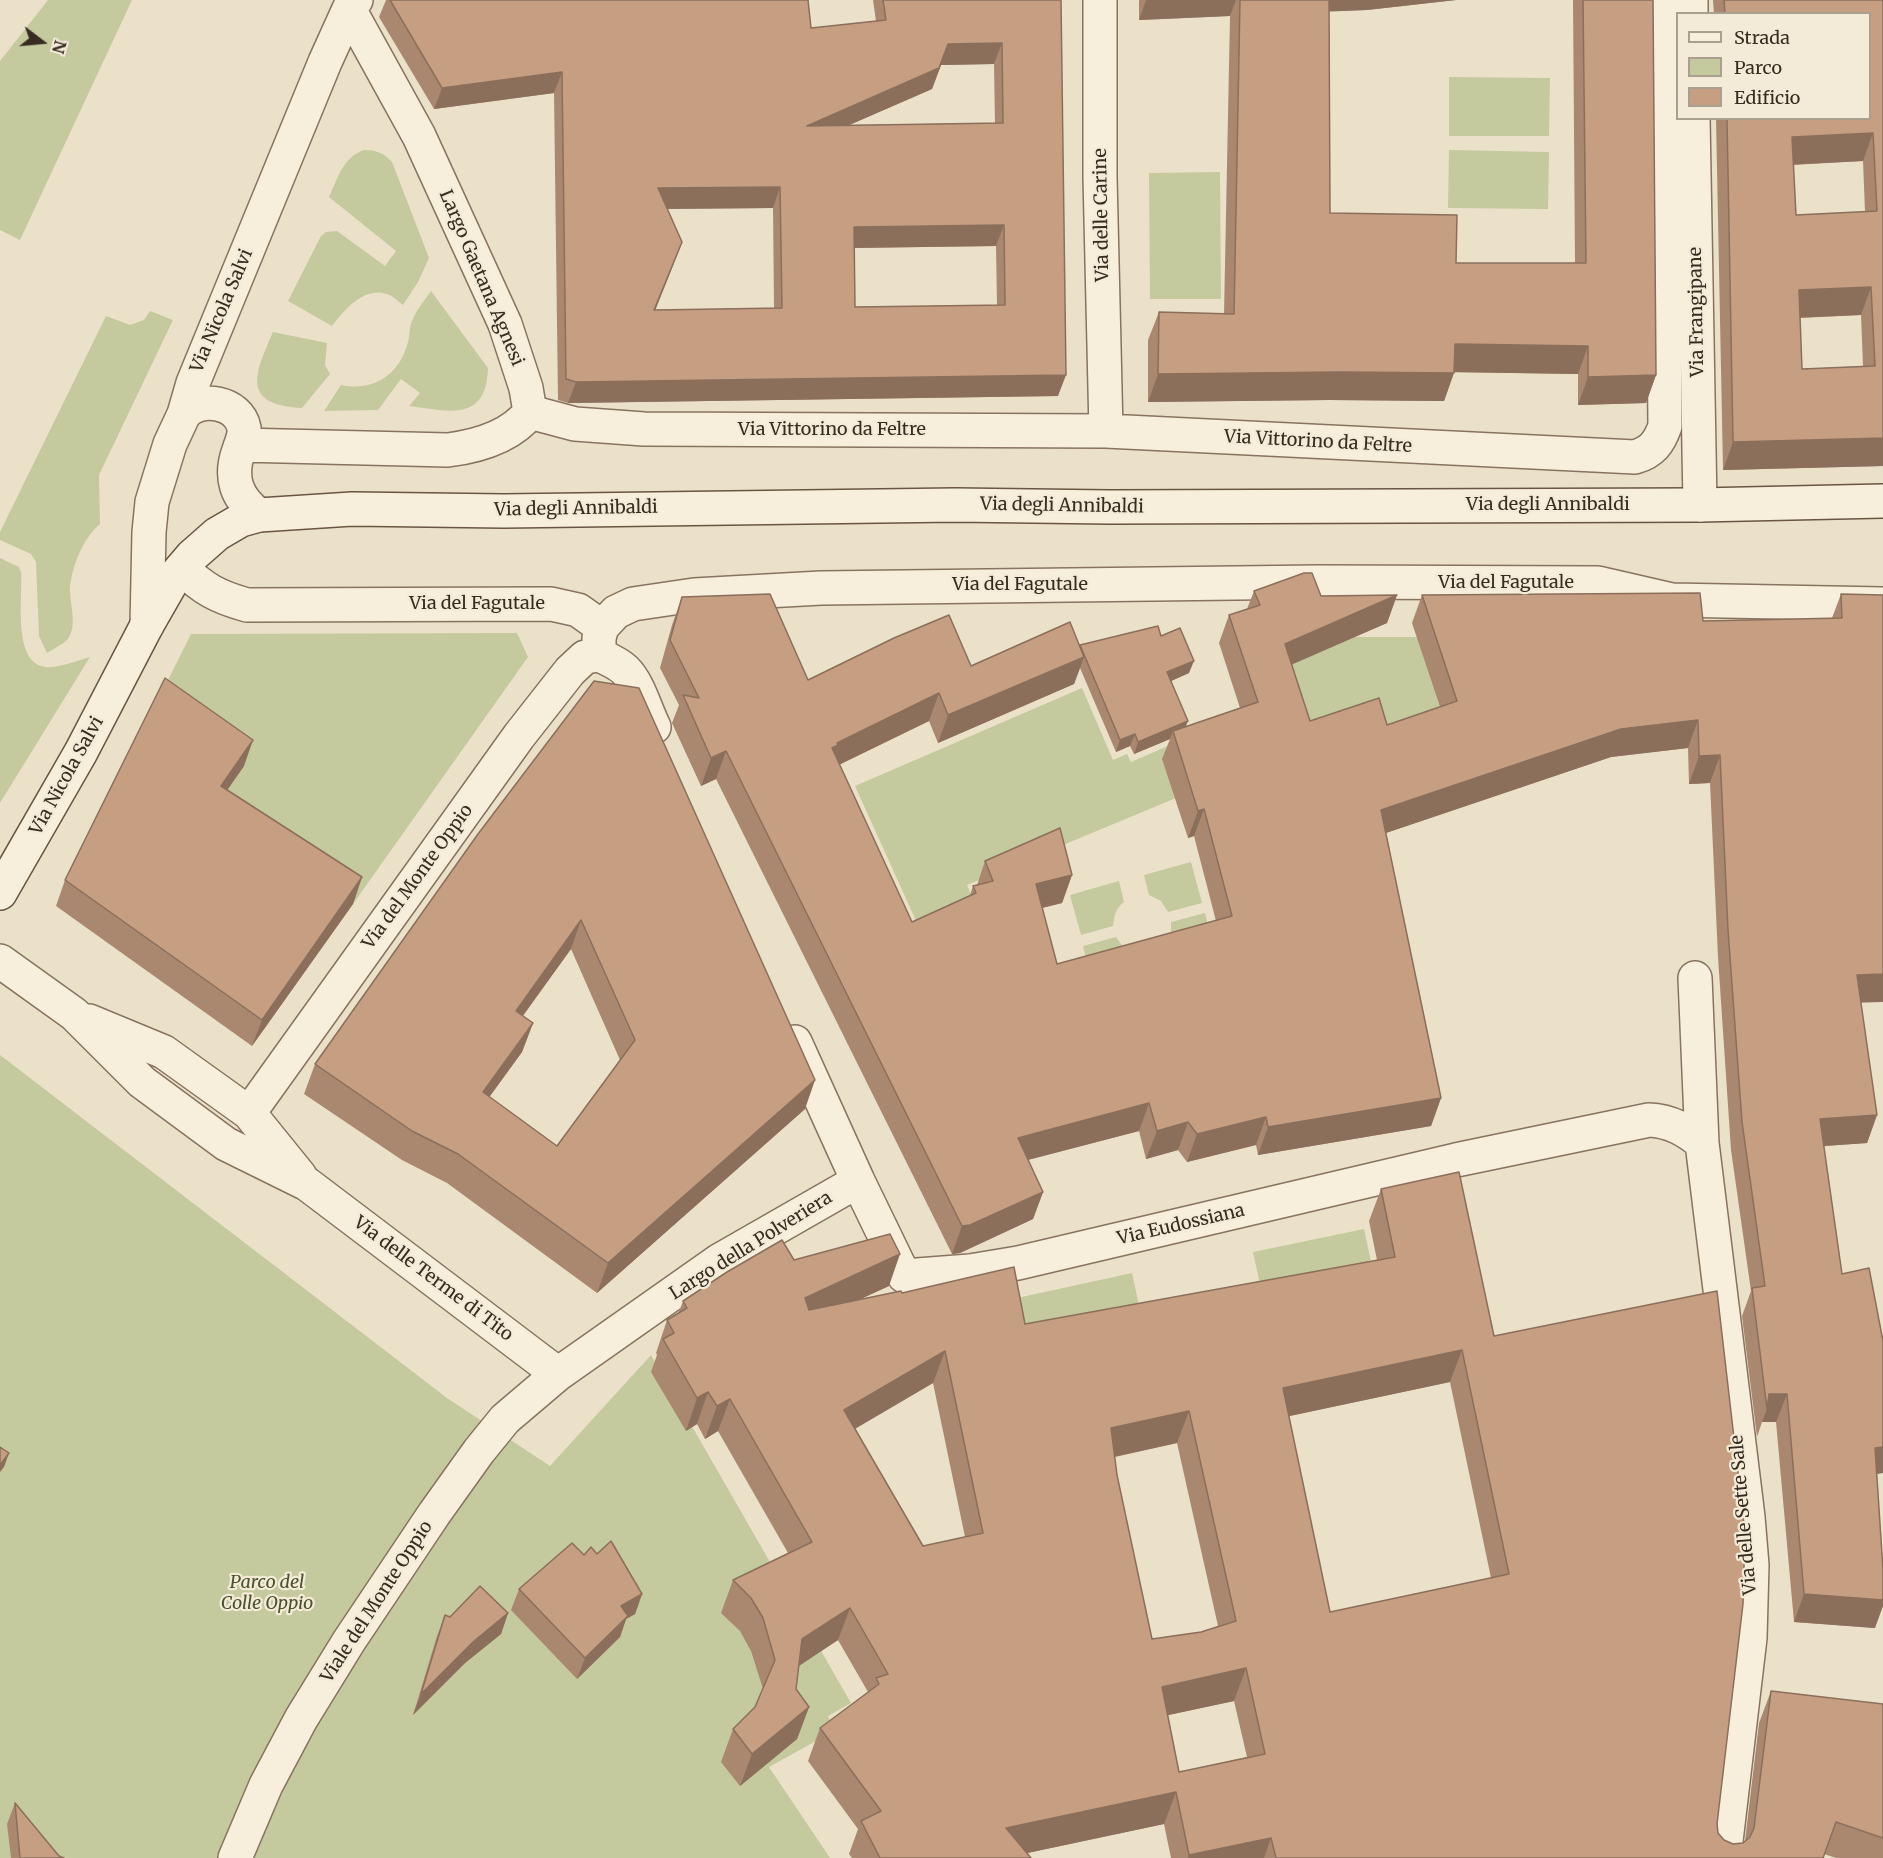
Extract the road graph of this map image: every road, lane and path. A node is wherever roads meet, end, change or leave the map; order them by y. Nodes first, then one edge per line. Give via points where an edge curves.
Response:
1 (1100, 0) edge
2 (1661, 0) edge
3 (353, 4) edge
4 (1693, 120) edge
5 (530, 412) junction
6 (184, 414) junction
7 (1106, 431) junction
8 (242, 440) junction
9 (1883, 501) edge
10 (1700, 505) junction
11 (250, 518) junction
12 (182, 568) junction
13 (1883, 604) edge
14 (147, 625) junction
15 (601, 641) junction
16 (667, 758) edge
17 (0, 893) edge
18 (0, 961) edge
19 (1695, 978) dead end
20 (74, 1014) junction
21 (784, 1018) edge
22 (249, 1113) junction
23 (1702, 1143) junction
24 (858, 1181) junction
25 (307, 1184) junction
26 (558, 1374) junction
27 (235, 1858) edge
28 (1724, 1858) edge

1 - 7 street, Via delle Carine
2 - 7 street, Via Vittorino da Feltre via 1665,426 1655,447 1646,454 1635,457
3 - 5 street, Largo Gaetana Agnesi via 505,324
3 - 6 street, Via Nicola Salvi via 197,372
4 - 10 street, Via Frangipane
5 - 7 street, Via Vittorino da Feltre via 575,424 644,429
5 - 8 street via 504,435 448,450
6 - 8 street via 198,405 227,407 244,428
6 - 14 street, Via Nicola Salvi via 152,502
8 - 11 street via 234,466 235,483
9 - 10 street, Via degli Annibaldi
10 - 11 street, Via degli Annibaldi via 352,509
11 - 12 street, Via Nicola Salvi via 204,544
12 - 14 street, Via Nicola Salvi
12 - 15 street, Via del Fagutale via 209,591 248,605 551,604 578,610
13 - 15 street, Via del Fagutale via 1672,600 1598,584 1319,582 844,587 694,595 626,606 616,612
14 - 17 street, Via Nicola Salvi via 81,752
15 - 16 street via 633,681
15 - 22 street, Via del Monte Oppio via 570,671 519,736
18 - 20 street, Via delle Terme di Tito
19 - 23 street, Via delle Sette Sale
20 - 22 street, Via delle Terme di Tito via 164,1052
20 - 25 street, Via delle Terme di Tito via 142,1082 226,1144
21 - 24 street
22 - 25 street, Via delle Terme di Tito
23 - 24 street, Via Eudossiana via 1677,1126 1649,1120 1456,1160 1018,1263 904,1276
23 - 28 street, Via delle Sette Sale via 1748,1517 1752,1586 1750,1638
24 - 26 street, Largo della Polveriera via 720,1260
25 - 26 street, Via delle Terme di Tito
26 - 27 street, Viale del Monte Oppio via 505,1419 484,1444 379,1596 282,1753

